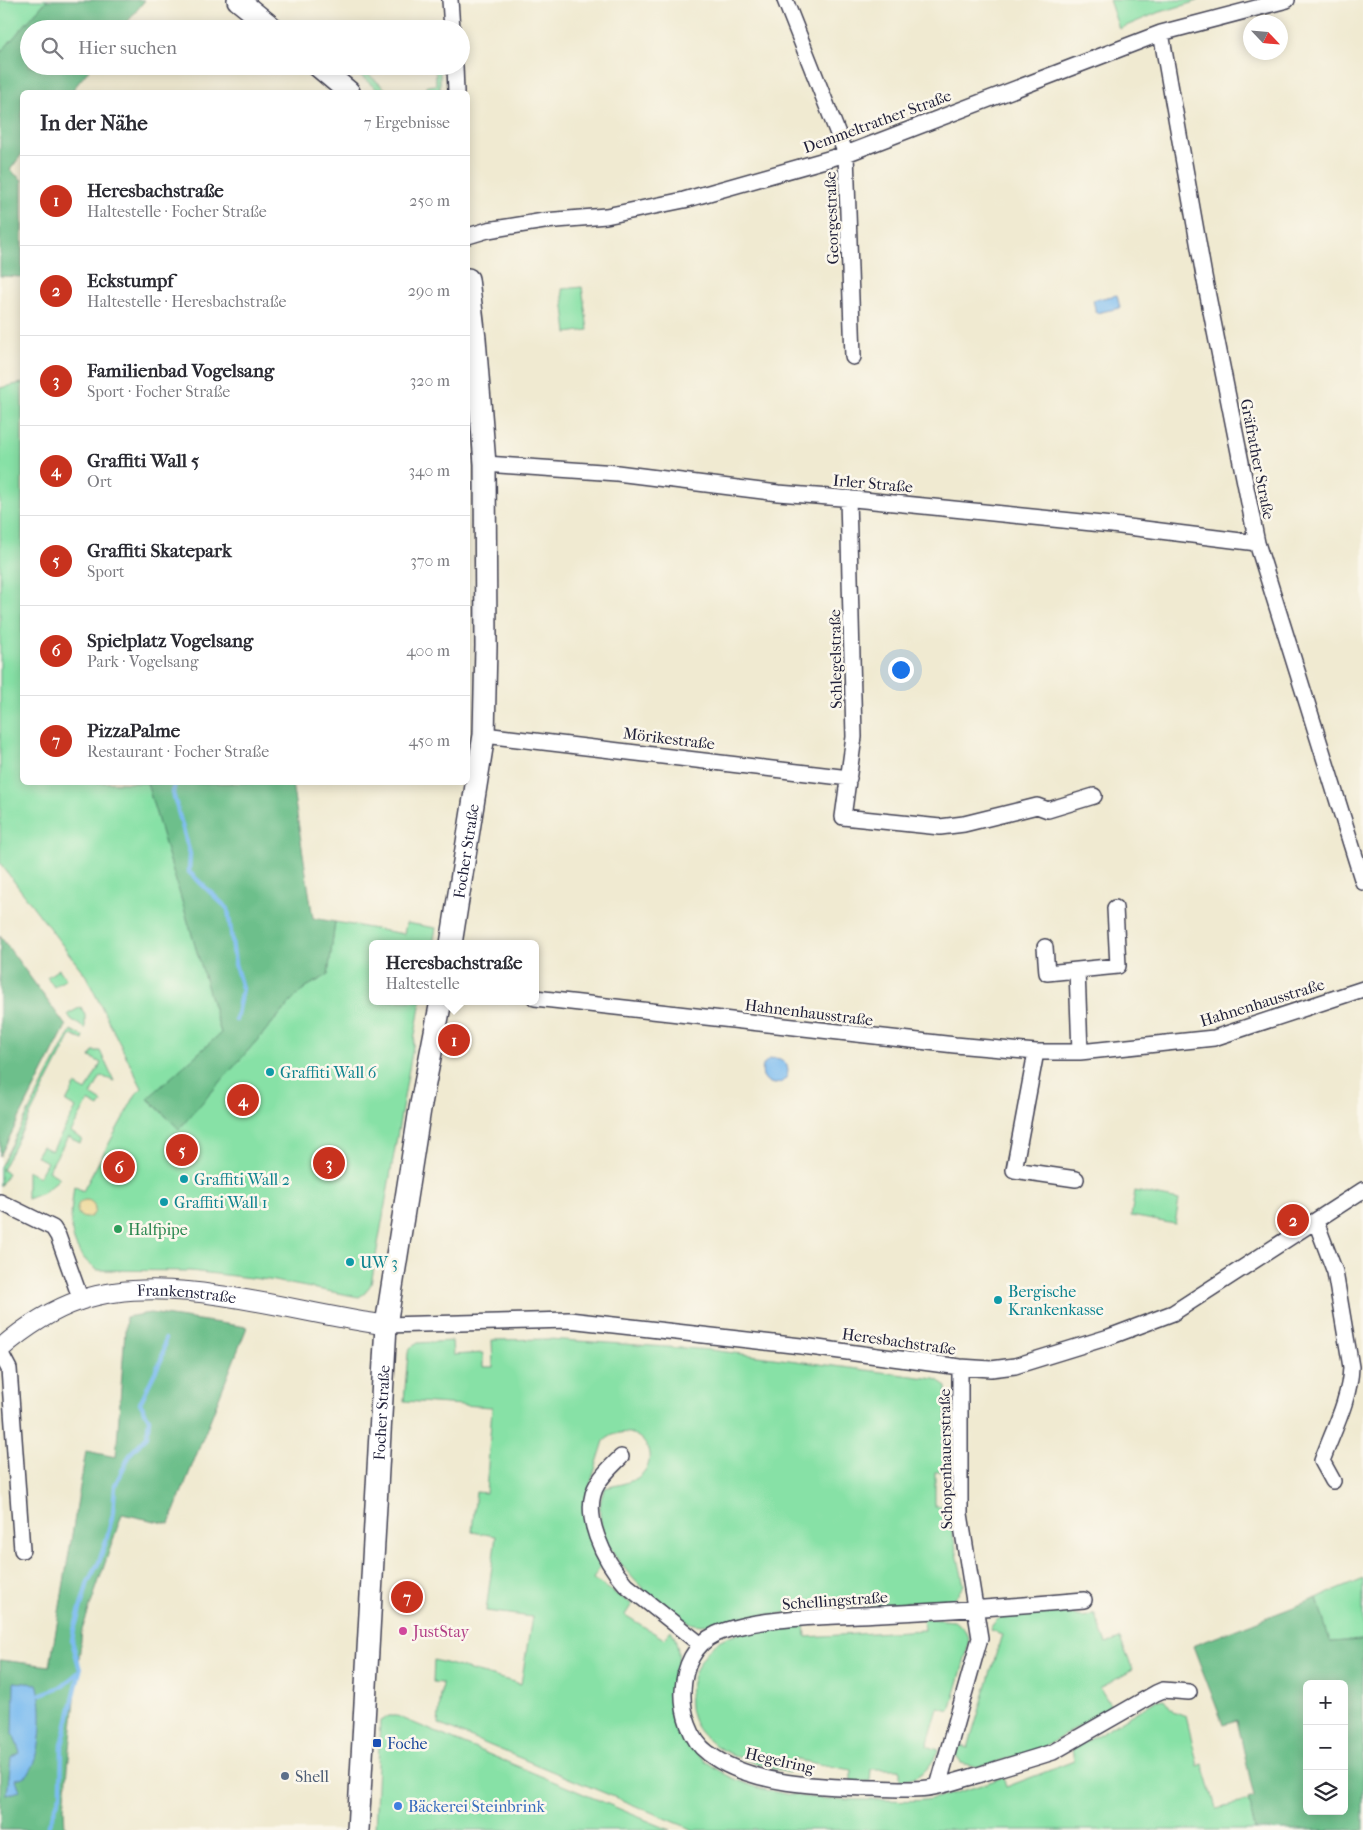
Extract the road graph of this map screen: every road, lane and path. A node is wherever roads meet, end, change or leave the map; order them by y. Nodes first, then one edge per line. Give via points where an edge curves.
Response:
1 (238, 0) edge
2 (450, 0) edge
3 (785, 0) edge
4 (1287, 0) edge
5 (263, 20) edge
6 (451, 20) edge
7 (1161, 33) junction
8 (329, 75) edge
9 (455, 75) edge
10 (347, 90) edge
11 (456, 90) edge
12 (846, 154) junction
13 (470, 235) edge
14 (470, 296) edge
15 (853, 357) dead end
16 (485, 464) junction
17 (848, 498) junction
18 (1257, 544) junction
19 (484, 735) junction
20 (850, 778) junction
21 (1094, 796) dead end
22 (1363, 882) edge
23 (1114, 908) dead end
24 (452, 940) edge
25 (1045, 947) dead end
26 (1077, 970) junction
27 (1363, 989) edge
28 (539, 998) edge
29 (440, 1005) edge
30 (1036, 1052) junction
31 (1080, 1052) junction
32 (1076, 1178) dead end
33 (1363, 1190) edge
34 (0, 1202) edge
35 (1316, 1222) junction
36 (81, 1300) junction
37 (386, 1325) junction
38 (0, 1351) edge
39 (960, 1368) junction
40 (621, 1457) dead end
41 (1332, 1481) dead end
42 (22, 1550) dead end
43 (1084, 1600) dead end
44 (976, 1609) junction
45 (700, 1644) junction
46 (1189, 1692) dead end
47 (938, 1786) junction
48 (358, 1830) edge

1 - 5 main road
2 - 6 street
3 - 12 street, Georgestraße
4 - 7 street, Demmeltrather Straße
7 - 12 street, Demmeltrather Straße
7 - 18 street, Gräfrather Straße via 1204,276
8 - 10 main road
9 - 11 street
12 - 13 street, Demmeltrather Straße via 684,200 606,216 544,221
12 - 15 street, Georgestraße
14 - 16 main road, Focher Straße
16 - 17 street, Irler Straße
16 - 19 main road, Focher Straße
17 - 18 street, Irler Straße via 1112,525
17 - 20 street, Schlegelstraße via 854,737
18 - 22 street, Gräfrather Straße
19 - 20 street, Mörikestraße
19 - 24 main road, Focher Straße
20 - 21 street, Schlegelstraße via 843,818 902,825 940,827 964,824 1037,806 1048,810
23 - 26 street via 1118,966
25 - 26 street via 1047,973
26 - 31 street
27 - 31 street, Hahnenhausstraße via 1214,1038
28 - 30 street, Hahnenhausstraße
29 - 37 main road, Focher Straße via 420,1109
30 - 31 street, Hahnenhausstraße
30 - 32 street via 1014,1170
33 - 35 street, Heresbachstraße
34 - 36 street via 53,1228
35 - 39 street, Heresbachstraße via 1154,1321 1015,1366
35 - 41 street via 1336,1272 1351,1367 1343,1405 1322,1461
36 - 37 street, Frankenstraße via 102,1294 147,1290 183,1291
36 - 38 street, Frankenstraße via 49,1314 19,1333
37 - 39 street, Heresbachstraße via 570,1320 810,1347
37 - 48 main road, Focher Straße
38 - 42 street, Frankenstraße via 9,1369
39 - 44 street, Schopenhauerstraße via 960,1514
40 - 45 street via 597,1484 594,1493 594,1524 601,1549 626,1585
43 - 44 street
44 - 45 street, Schellingstraße via 787,1620 734,1627
44 - 47 street, Schopenhauerstraße via 980,1638
45 - 47 street, Hegelring via 691,1656 684,1682 686,1716 693,1735 706,1752 726,1765 755,1775 829,1788 913,1789
46 - 47 street, Hegelring via 1156,1692 1053,1752

